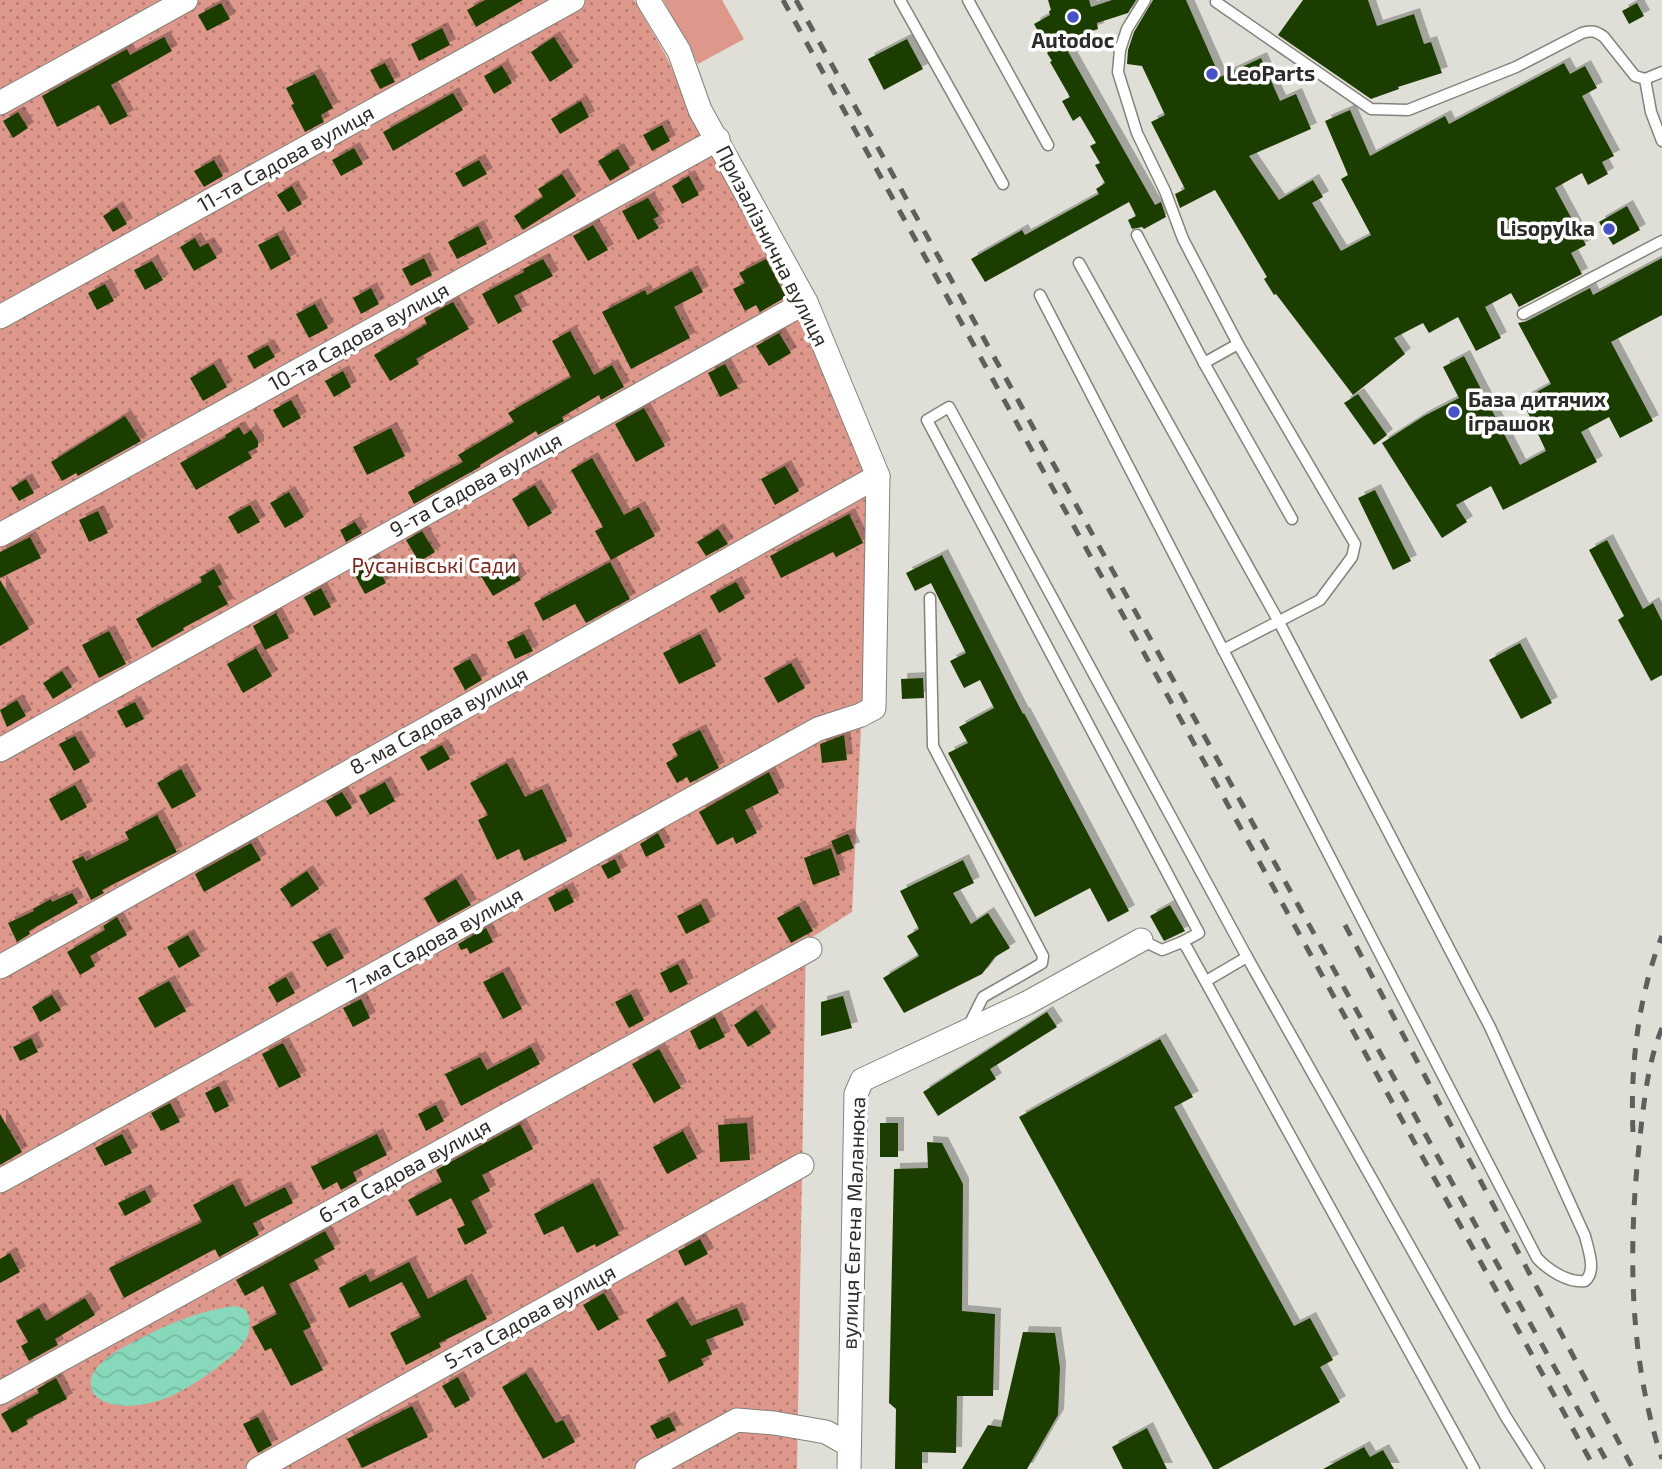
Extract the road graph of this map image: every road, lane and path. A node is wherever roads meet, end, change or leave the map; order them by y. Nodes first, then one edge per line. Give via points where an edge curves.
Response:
1 (186, 0) edge
2 (573, 0) edge
3 (648, 0) edge
4 (900, 0) edge
5 (968, 0) edge
6 (1145, 0) edge
7 (1216, 2) dead end
8 (1662, 72) edge
9 (1645, 79) junction
10 (0, 103) edge
11 (718, 139) junction
12 (1662, 141) edge
13 (1048, 145) dead end
14 (1003, 184) dead end
15 (1137, 236) dead end
16 (1662, 241) edge
17 (1079, 263) dead end
18 (1040, 295) dead end
19 (806, 302) junction
20 (1523, 314) dead end
21 (0, 317) edge
22 (1238, 344) junction
23 (1204, 363) junction
24 (878, 476) junction
25 (1292, 519) dead end
26 (0, 535) edge
27 (930, 598) dead end
28 (1279, 621) junction
29 (1223, 650) junction
30 (874, 708) joint
31 (0, 750) edge
32 (1141, 940) joint
33 (1182, 942) junction
34 (810, 949) dead end
35 (1247, 957) junction
36 (0, 967) edge
37 (1206, 981) junction
38 (965, 1032) junction
39 (802, 1165) dead end
40 (0, 1181) edge
41 (0, 1393) edge
42 (849, 1445) junction
43 (258, 1469) edge
44 (648, 1469) edge
45 (849, 1469) edge
46 (1474, 1469) edge
47 (1539, 1469) edge

1 - 10 street
2 - 21 street, 11-та Садова вулиця
3 - 11 street, Призалізнична вулиця via 679,51 700,110
4 - 14 lane
5 - 13 lane
6 - 22 lane via 1119,50 1118,72 1137,133 1166,191 1183,239
7 - 9 lane via 1371,109 1408,110 1589,31 1604,37 1634,76
8 - 9 lane
9 - 12 lane
11 - 19 street, Призалізнична вулиця
11 - 26 street, 10-та Садова вулиця
15 - 23 lane
16 - 20 lane
17 - 28 lane
18 - 29 lane
19 - 24 street, Призалізнична вулиця
19 - 31 street, 9-та Садова вулиця
22 - 23 lane
22 - 28 lane via 1355,544 1352,556 1320,600
23 - 25 lane
24 - 30 street, Призалізнична вулиця
24 - 36 street, 8-ма Садова вулиця
27 - 38 lane via 933,746 1043,960 983,997
28 - 29 lane
28 - 29 lane via 1490,1027 1585,1236 1591,1272 1585,1281 1572,1281 1537,1258
30 - 40 street, 7-ма Садова вулиця via 818,729
32 - 33 lane via 1162,950
32 - 38 street, вулиця Євгена Маланюка
33 - 35 lane via 1199,933 927,420 949,407
33 - 37 lane
34 - 41 street, 6-та Садова вулиця
35 - 37 lane
35 - 47 lane
37 - 46 lane
38 - 42 street, вулиця Євгена Маланюка via 862,1080 858,1086
39 - 43 street, 5-та Садова вулиця
42 - 44 street via 827,1432 737,1420
42 - 45 street, вулиця Євгена Маланюка

